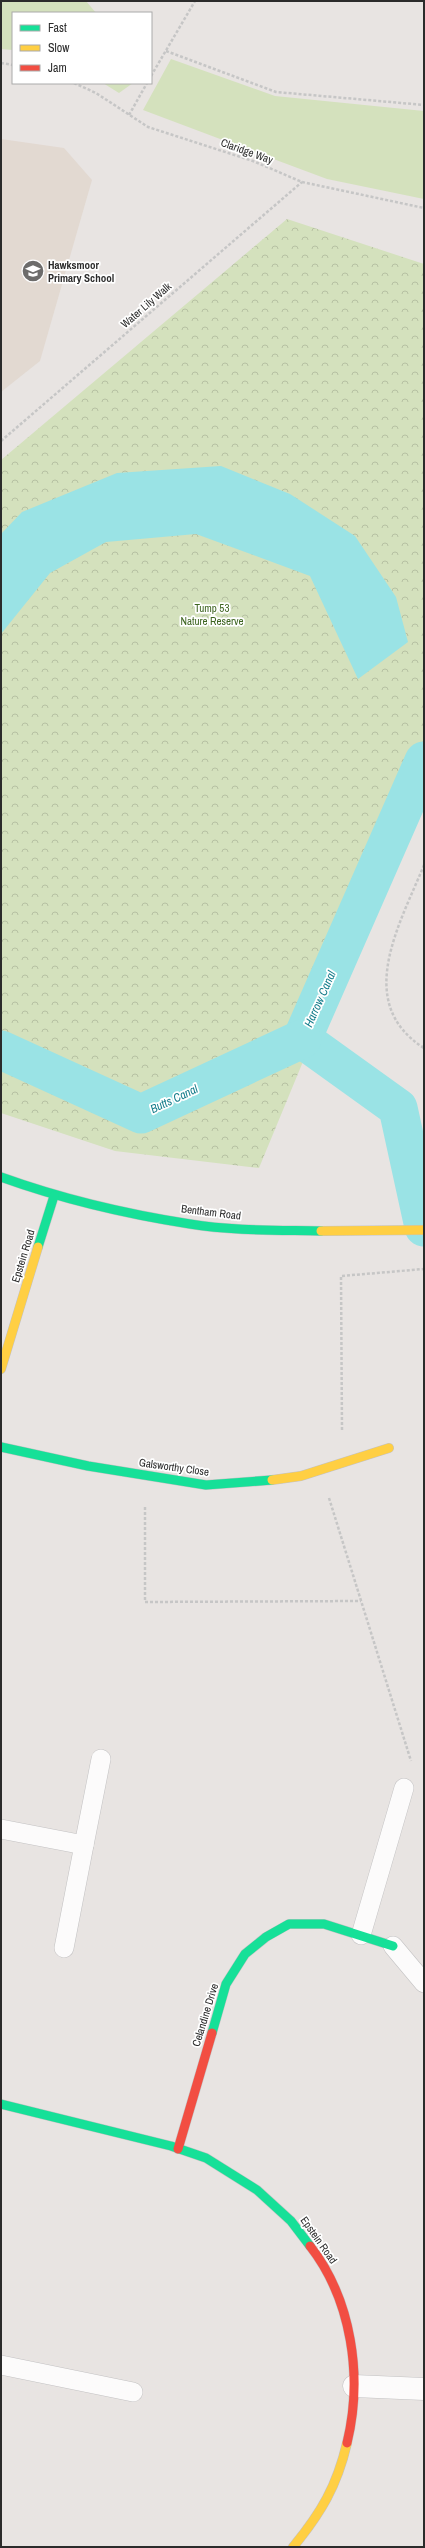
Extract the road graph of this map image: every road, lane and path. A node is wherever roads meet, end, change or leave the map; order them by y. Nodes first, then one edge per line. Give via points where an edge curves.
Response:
1 (195, 1) edge
2 (166, 51) junction
3 (1, 63) edge
4 (12, 65) edge
5 (152, 74) edge
6 (76, 84) edge
7 (146, 84) edge
8 (424, 105) edge
9 (129, 115) junction
10 (302, 182) junction
11 (424, 208) edge
12 (1, 442) edge
13 (424, 865) edge
14 (424, 1048) edge
15 (1, 1177) edge
16 (54, 1196) junction
17 (424, 1230) edge
18 (424, 1269) edge
19 (1, 1369) edge
20 (1, 1447) edge
21 (389, 1448) dead end
22 (342, 1463) junction
23 (320, 1469) junction
24 (145, 1475) junction
25 (361, 1601) junction
26 (101, 1759) dead end
27 (404, 1788) joint
28 (1, 1829) edge
29 (84, 1845) junction
30 (361, 1935) junction
31 (393, 1946) joint
32 (64, 1948) dead end
33 (424, 1983) edge
34 (1, 2104) edge
35 (178, 2149) junction
36 (1, 2365) edge
37 (354, 2386) junction
38 (424, 2389) edge
39 (132, 2392) dead end
40 (294, 2547) edge

1 - 2 path
2 - 5 path
2 - 8 path via 276,92
3 - 4 path
6 - 9 path, Claridge Way via 96,93
7 - 9 path
9 - 10 path, Claridge Way via 148,127 253,161
10 - 11 path, Claridge Way
10 - 12 path, Water Lily Walk
13 - 14 path via 388,953 385,988 393,1016 408,1038
15 - 16 street, Bentham Road
16 - 17 street, Bentham Road via 191,1224 261,1230
16 - 19 street, Epstein Road
18 - 22 path via 341,1276
20 - 24 street, Galsworthy Close via 88,1466
21 - 22 street, Galsworthy Close
22 - 23 street, Galsworthy Close
23 - 24 street, Galsworthy Close via 300,1476 251,1483 206,1485
23 - 25 path
24 - 25 path via 145,1602
25 - 27 path via 412,1762
26 - 29 lane
27 - 30 lane
28 - 29 lane
29 - 32 lane
30 - 31 street, Celandine Drive
30 - 35 street, Celandine Drive via 324,1924 290,1924 266,1937 245,1954 226,1984
31 - 33 lane
34 - 35 street, Epstein Road
35 - 37 street, Epstein Road via 216,2163 257,2190 293,2222 323,2264 341,2300 352,2339
36 - 39 lane
37 - 38 street
37 - 40 street, Epstein Road via 349,2438 339,2473 313,2523

